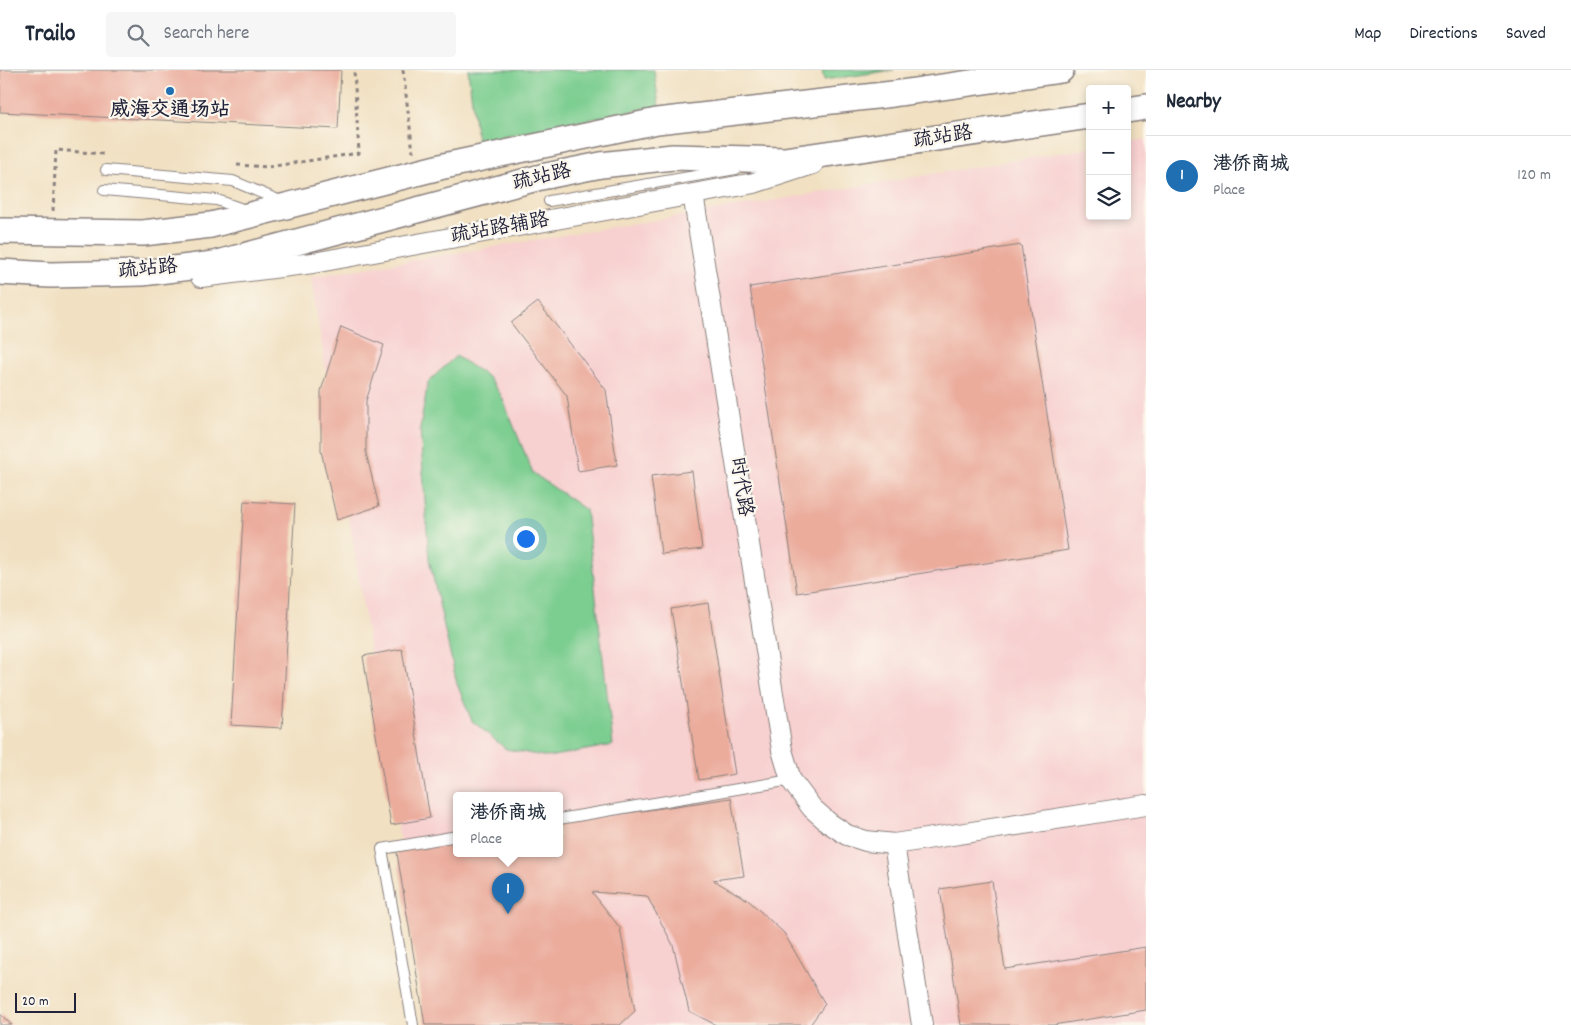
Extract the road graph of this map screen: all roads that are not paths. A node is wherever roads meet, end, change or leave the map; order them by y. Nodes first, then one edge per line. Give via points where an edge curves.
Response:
1 (1061, 70) edge
2 (1023, 72) edge
3 (1146, 107) edge
4 (1131, 109) edge
5 (1086, 117) edge
6 (853, 152) junction
7 (784, 160) junction
8 (106, 170) dead end
9 (104, 190) dead end
10 (694, 194) junction
11 (549, 201) dead end
12 (293, 206) junction
13 (258, 215) junction
14 (0, 231) edge
15 (0, 272) edge
16 (142, 273) junction
17 (791, 780) junction
18 (1146, 805) edge
19 (563, 818) edge
20 (453, 837) edge
21 (894, 844) junction
22 (413, 1025) edge
23 (922, 1025) edge

1 - 2 street, 疏站路
2 - 12 street, 疏站路 via 893,94 656,121 415,173
3 - 4 street
5 - 6 street, 疏站路
6 - 7 street, 疏站路
6 - 10 street, 疏站路辅路 via 754,182
7 - 11 lane
7 - 16 street, 疏站路 via 673,156 601,165 541,177 214,264
8 - 12 lane via 233,181
9 - 13 lane via 217,200
10 - 16 street, 疏站路辅路 via 313,263 195,277
10 - 17 street, 时代路 via 782,750
12 - 13 street, 疏站路
13 - 14 street, 疏站路 via 211,225 143,233
15 - 16 street, 疏站路
17 - 19 lane
17 - 21 street via 812,808 847,835
18 - 21 street
20 - 22 lane via 382,849
21 - 23 street

